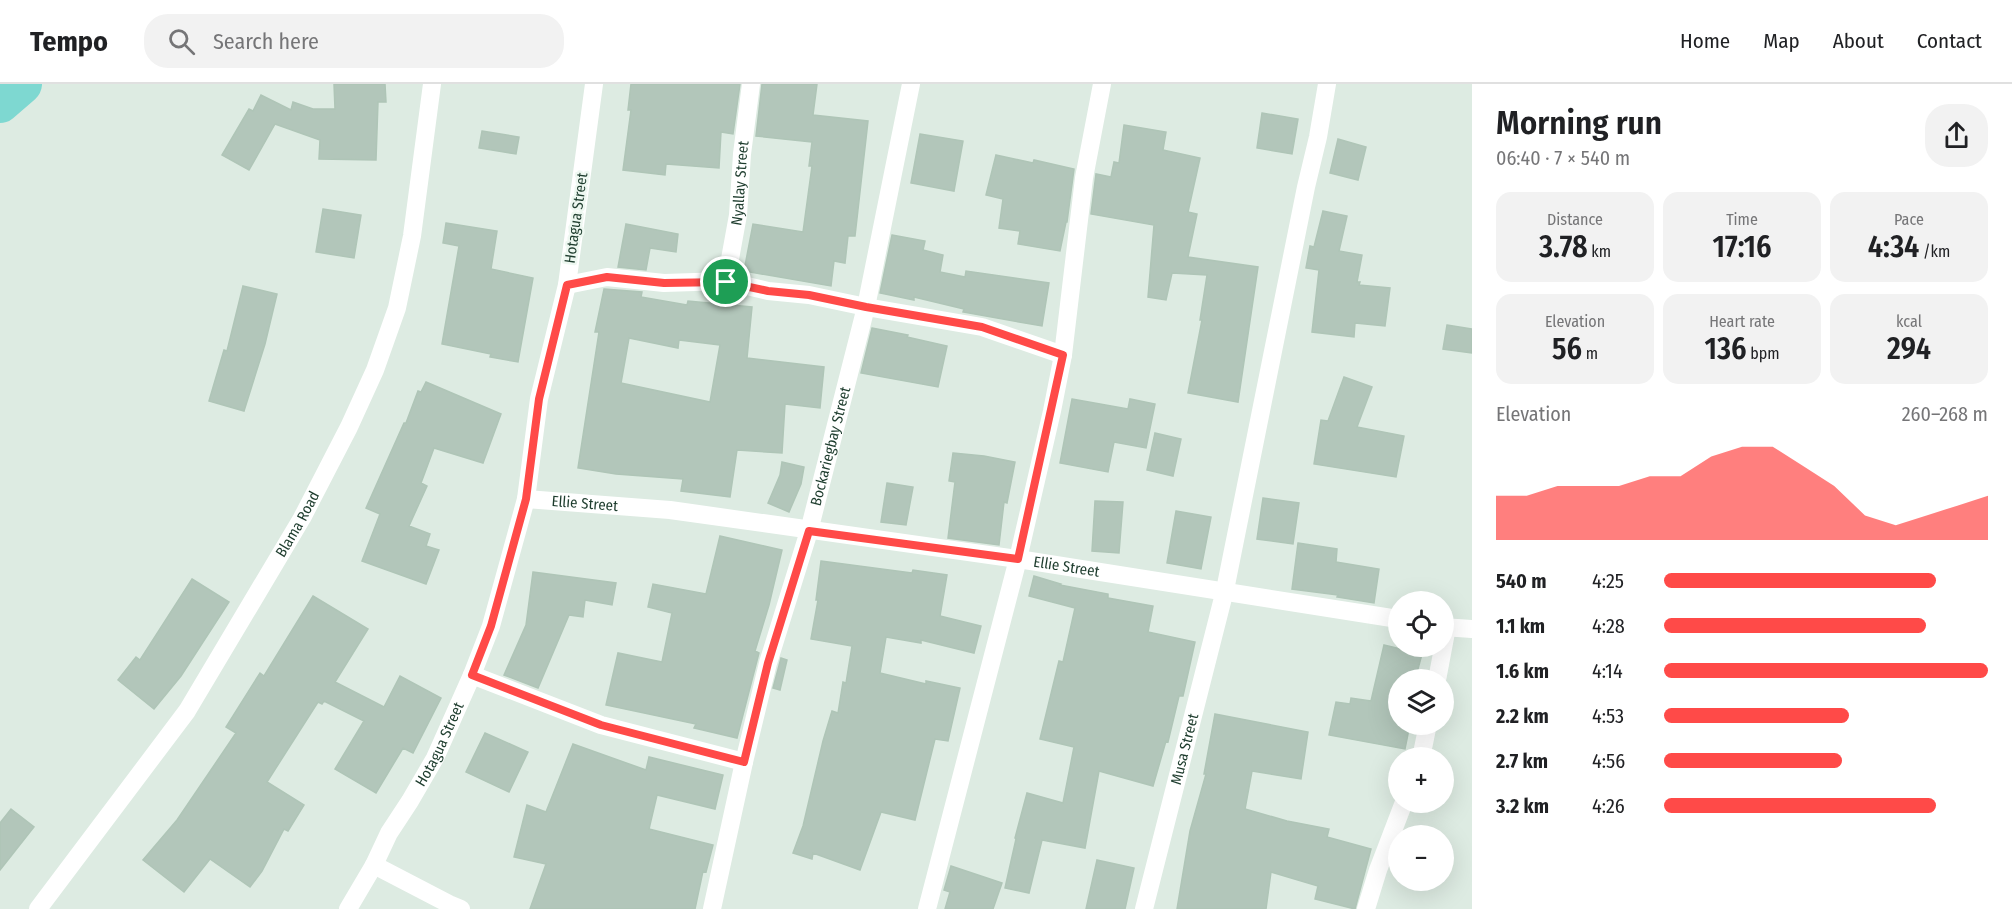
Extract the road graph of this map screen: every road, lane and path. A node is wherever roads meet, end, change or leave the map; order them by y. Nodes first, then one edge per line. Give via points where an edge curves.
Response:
1 (432, 84) edge
2 (594, 84) edge
3 (751, 84) edge
4 (910, 84) edge
5 (1102, 84) edge
6 (1327, 84) edge
7 (726, 282) junction
8 (567, 285) junction
9 (866, 307) junction
10 (1063, 355) junction
11 (526, 499) junction
12 (809, 531) junction
13 (1018, 559) junction
14 (1225, 590) junction
15 (1388, 617) edge
16 (1454, 628) edge
17 (1472, 629) edge
18 (472, 675) junction
19 (744, 762) junction
20 (1400, 813) edge
21 (374, 865) junction
22 (38, 909) edge
23 (348, 909) edge
24 (460, 909) edge
25 (712, 909) edge
26 (927, 909) edge
27 (1144, 909) edge
28 (1366, 909) edge

1 - 22 street, Blama Road via 412,236 396,308 375,370 349,427 302,518 187,711
2 - 8 street, Hotagua Street
3 - 7 street, Nyallay Street via 738,215
4 - 9 street, Bockariegbay Street
5 - 10 street via 1084,178
6 - 14 street, Musa Street
7 - 8 street via 664,283 607,277
7 - 9 street
8 - 11 street, Hotagua Street via 539,399
9 - 10 street via 982,327
9 - 12 street, Bockariegbay Street
10 - 13 street
11 - 12 street, Ellie Street via 670,510
11 - 18 street, Hotagua Street via 491,626
12 - 13 street, Ellie Street
12 - 19 street, Bockariegbay Street via 768,663
13 - 14 street, Ellie Street
13 - 26 street
14 - 15 street, Ellie Street
14 - 27 street, Musa Street
16 - 17 street
18 - 19 street via 601,725
18 - 21 street, Hotagua Street via 435,758 388,833
19 - 25 street, Bockariegbay Street
20 - 28 street
21 - 23 street, Hotagua Street
21 - 24 street

